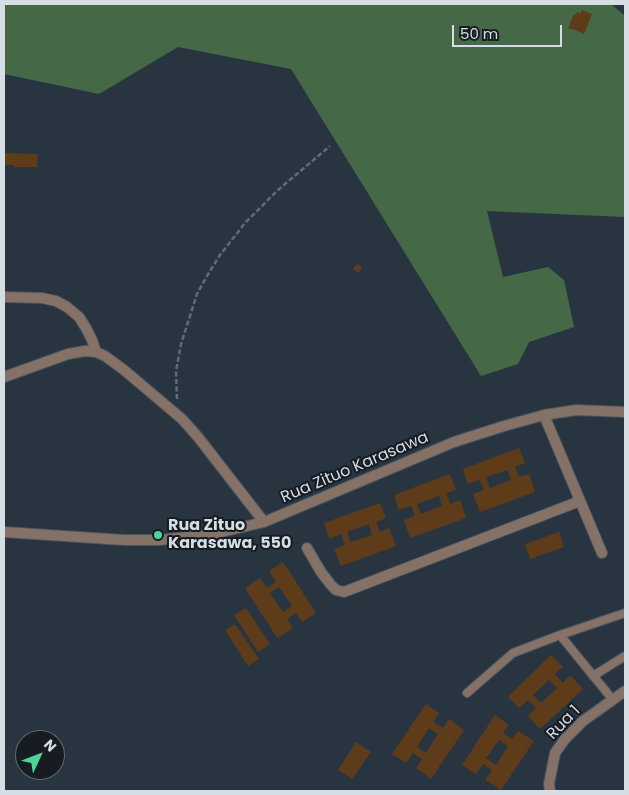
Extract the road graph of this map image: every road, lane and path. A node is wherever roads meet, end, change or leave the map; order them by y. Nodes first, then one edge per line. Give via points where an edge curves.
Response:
1 (330, 146) dead end
2 (4, 297) edge
3 (96, 352) junction
4 (4, 377) edge
5 (625, 412) edge
6 (544, 415) junction
7 (182, 419) junction
8 (580, 501) junction
9 (264, 522) junction
10 (4, 532) edge
11 (307, 548) dead end
12 (602, 553) dead end
13 (625, 613) edge
14 (560, 635) junction
15 (625, 656) edge
16 (594, 676) junction
17 (625, 691) edge
18 (467, 693) dead end
19 (613, 700) junction
20 (550, 791) edge

1 - 7 path via 245,223 220,255 197,294 176,371
2 - 3 street via 42,298 67,307 79,317
3 - 4 street via 68,354
3 - 7 street via 113,361
5 - 6 street, Rua Zituo Karasawa via 576,410
6 - 8 street
6 - 9 street, Rua Zituo Karasawa via 454,442
7 - 9 street
8 - 11 street via 344,592 331,585
8 - 12 street
9 - 10 street, Rua Zituo Karasawa via 213,534 160,540 90,539
13 - 14 lane
14 - 16 lane
14 - 18 lane via 513,654
15 - 16 lane
16 - 19 lane
17 - 19 street, Rua 1
19 - 20 street, Rua 1 via 583,721 555,753

